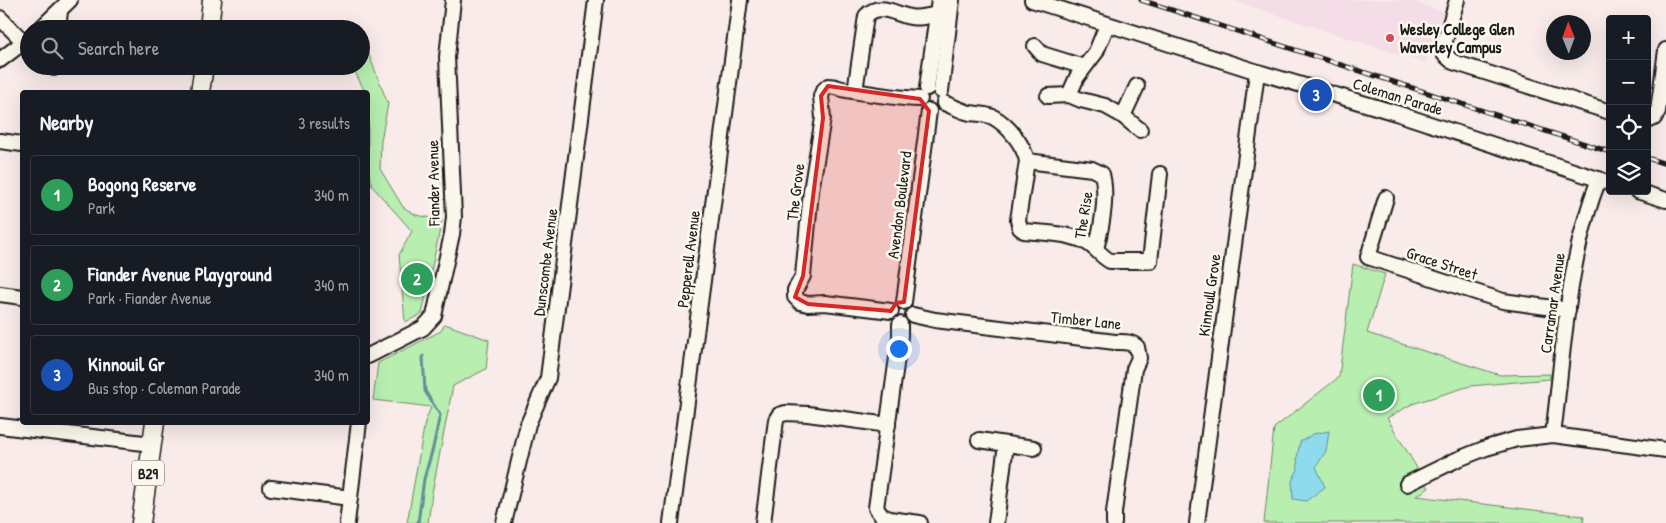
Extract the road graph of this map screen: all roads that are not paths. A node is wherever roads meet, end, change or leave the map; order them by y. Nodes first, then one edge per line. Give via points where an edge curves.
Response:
1 (70, 0) edge
2 (212, 0) edge
3 (452, 0) edge
4 (596, 0) edge
5 (740, 0) edge
6 (939, 0) edge
7 (952, 0) edge
8 (1032, 0) edge
9 (1457, 0) edge
10 (60, 11) junction
11 (938, 14) junction
12 (0, 18) edge
13 (50, 20) edge
14 (59, 20) edge
15 (210, 20) edge
16 (1107, 25) junction
17 (20, 34) edge
18 (20, 45) edge
19 (1036, 46) dead end
20 (1666, 50) edge
21 (0, 60) edge
22 (1084, 67) junction
23 (1258, 72) junction
24 (203, 75) edge
25 (1137, 86) dead end
26 (200, 90) edge
27 (855, 91) junction
28 (923, 94) junction
29 (1069, 95) junction
30 (1048, 96) dead end
31 (942, 97) junction
32 (929, 111) junction
33 (1606, 111) edge
34 (1123, 116) junction
35 (1651, 120) edge
36 (1140, 130) dead end
37 (0, 141) edge
38 (20, 144) edge
39 (1026, 160) junction
40 (1160, 174) dead end
41 (1604, 181) edge
42 (1650, 195) edge
43 (1386, 198) dead end
44 (1666, 200) edge
45 (1096, 249) junction
46 (0, 294) edge
47 (20, 297) edge
48 (904, 302) junction
49 (1568, 310) junction
50 (891, 312) junction
51 (913, 315) junction
52 (900, 324) junction
53 (370, 355) edge
54 (155, 425) edge
55 (359, 425) edge
56 (888, 425) junction
57 (0, 426) edge
58 (1553, 435) junction
59 (979, 440) dead end
60 (152, 444) junction
61 (1006, 444) junction
62 (1034, 448) dead end
63 (1666, 450) edge
64 (1407, 484) dead end
65 (271, 488) dead end
66 (350, 498) junction
67 (141, 523) edge
68 (347, 523) edge
69 (504, 523) edge
70 (671, 523) edge
71 (763, 523) edge
72 (920, 523) edge
73 (996, 523) edge
74 (1114, 523) edge
75 (1197, 523) edge

1 - 10 street
2 - 15 main road
3 - 53 street, Fiander Avenue via 446,57 454,217 434,316 423,328
4 - 69 street, Dunscombe Avenue via 548,378 528,424
5 - 70 street, Pepperell Avenue
6 - 11 street
7 - 31 street
8 - 16 street, Coleman Parade
9 - 33 street via 1444,44 1444,54 1453,62
10 - 13 street
10 - 14 street
11 - 27 street via 910,17 891,11 871,11 866,16
11 - 28 street
12 - 17 street
16 - 22 street via 1096,52
16 - 23 street, Coleman Parade
18 - 21 street
19 - 22 street via 1042,54
20 - 35 street via 1658,111
22 - 29 street
23 - 41 street, Coleman Parade via 1396,112
23 - 75 street, Kinnoull Grove
24 - 26 main road
25 - 34 street
27 - 28 street, The Grove via 896,98
27 - 50 street, The Grove via 828,86 821,96 823,118 810,191 803,276 795,297 808,304 824,303
28 - 31 street via 935,88
28 - 32 street via 922,106
29 - 30 street
29 - 34 street via 1105,106
31 - 32 street via 939,110
31 - 39 street via 968,112 995,118 1022,146
32 - 48 street, Avendon Boulevard
34 - 36 street
37 - 38 street
39 - 45 street, The Rise via 1018,220 1020,228 1075,238
39 - 45 street, The Rise via 1092,169 1102,174 1106,187
40 - 45 street, The Rise via 1150,261 1110,261
41 - 49 street, Carramar Avenue via 1578,249
42 - 44 street
43 - 49 street, Grace Street via 1368,257 1503,301
46 - 47 street
48 - 50 street via 895,305
48 - 51 street via 910,306
49 - 58 street, Carramar Avenue
50 - 52 street via 893,320
51 - 52 street via 909,322
51 - 74 street, Timber Lane via 1128,342 1137,347 1139,358 1134,369
52 - 56 street
54 - 60 main road, B29
55 - 66 street
56 - 71 street via 808,414 779,415
56 - 72 street via 876,508 888,519
57 - 60 street
58 - 63 street
58 - 64 street via 1486,448
59 - 61 street
60 - 67 main road, B29
61 - 62 street
61 - 73 street
65 - 66 street
66 - 68 street

